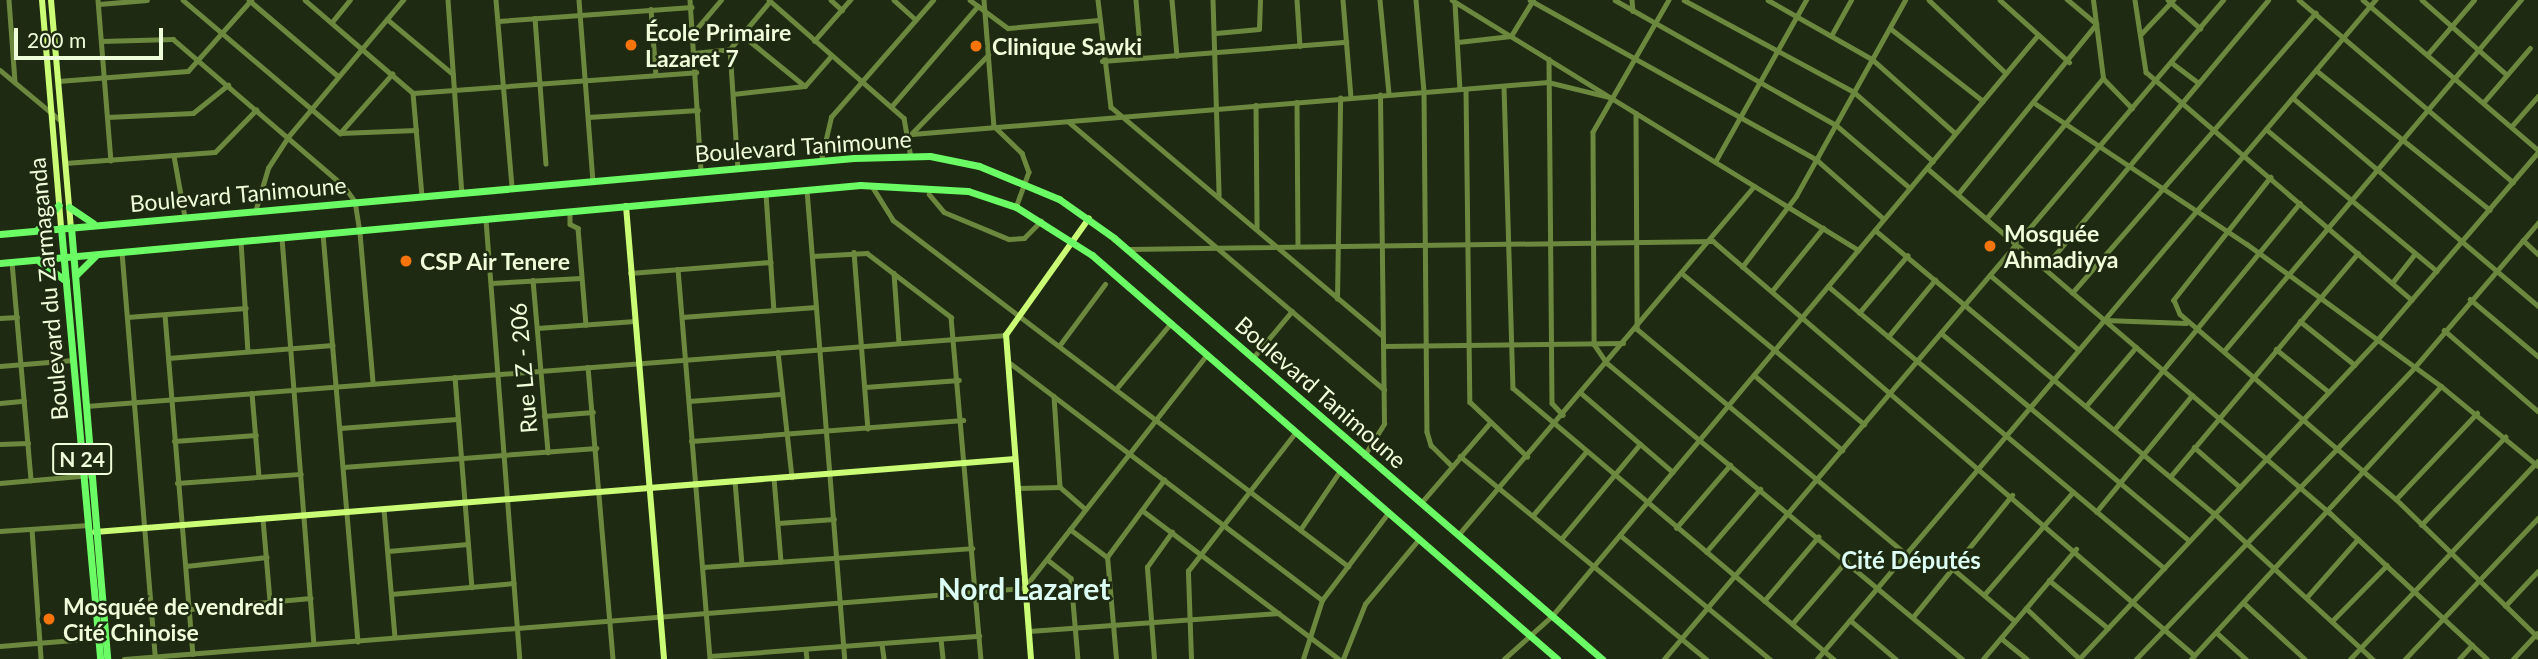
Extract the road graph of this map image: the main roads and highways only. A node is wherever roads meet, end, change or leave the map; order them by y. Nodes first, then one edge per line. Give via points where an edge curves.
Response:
1 (60, 205) road end
2 (69, 207) road end
3 (101, 225) junction
4 (71, 227) junction
5 (61, 228) junction
6 (36, 230) junction
7 (0, 234) edge
8 (100, 254) junction
9 (74, 257) junction
10 (64, 258) junction
11 (36, 261) junction
12 (0, 263) edge
13 (75, 278) junction
14 (66, 281) junction
15 (85, 447) junction
16 (87, 475) junction
17 (100, 659) edge
18 (107, 659) edge
19 (1557, 659) edge
20 (1602, 659) edge

1 - 6 main road
2 - 3 main road
3 - 4 main road, Boulevard Tanimoune
3 - 20 main road, Boulevard Tanimoune via 911,152 968,163 1027,183 1089,218
4 - 5 main road, Boulevard Tanimoune
4 - 9 main road, Boulevard du Zarmaganda / N 24
5 - 6 main road, Boulevard Tanimoune
5 - 10 main road, Boulevard du Zarmaganda / N 24
6 - 7 main road, Boulevard Tanimoune
8 - 9 main road, Boulevard Tanimoune
8 - 13 main road
8 - 19 main road, Boulevard Tanimoune via 871,184 945,186 1016,207 1073,240
9 - 10 main road, Boulevard Tanimoune
9 - 13 main road, Boulevard du Zarmaganda / N 24
10 - 11 main road, Boulevard Tanimoune
10 - 14 main road, Boulevard du Zarmaganda / N 24
11 - 12 main road, Boulevard Tanimoune
11 - 14 main road
13 - 15 main road, Boulevard du Zarmaganda / N 24
14 - 15 main road, Boulevard du Zarmaganda / N 24
15 - 16 main road, Boulevard du Zarmaganda / N 24
16 - 17 main road, Boulevard du Zarmaganda / N 24
16 - 18 main road, Boulevard du Zarmaganda / N 24

